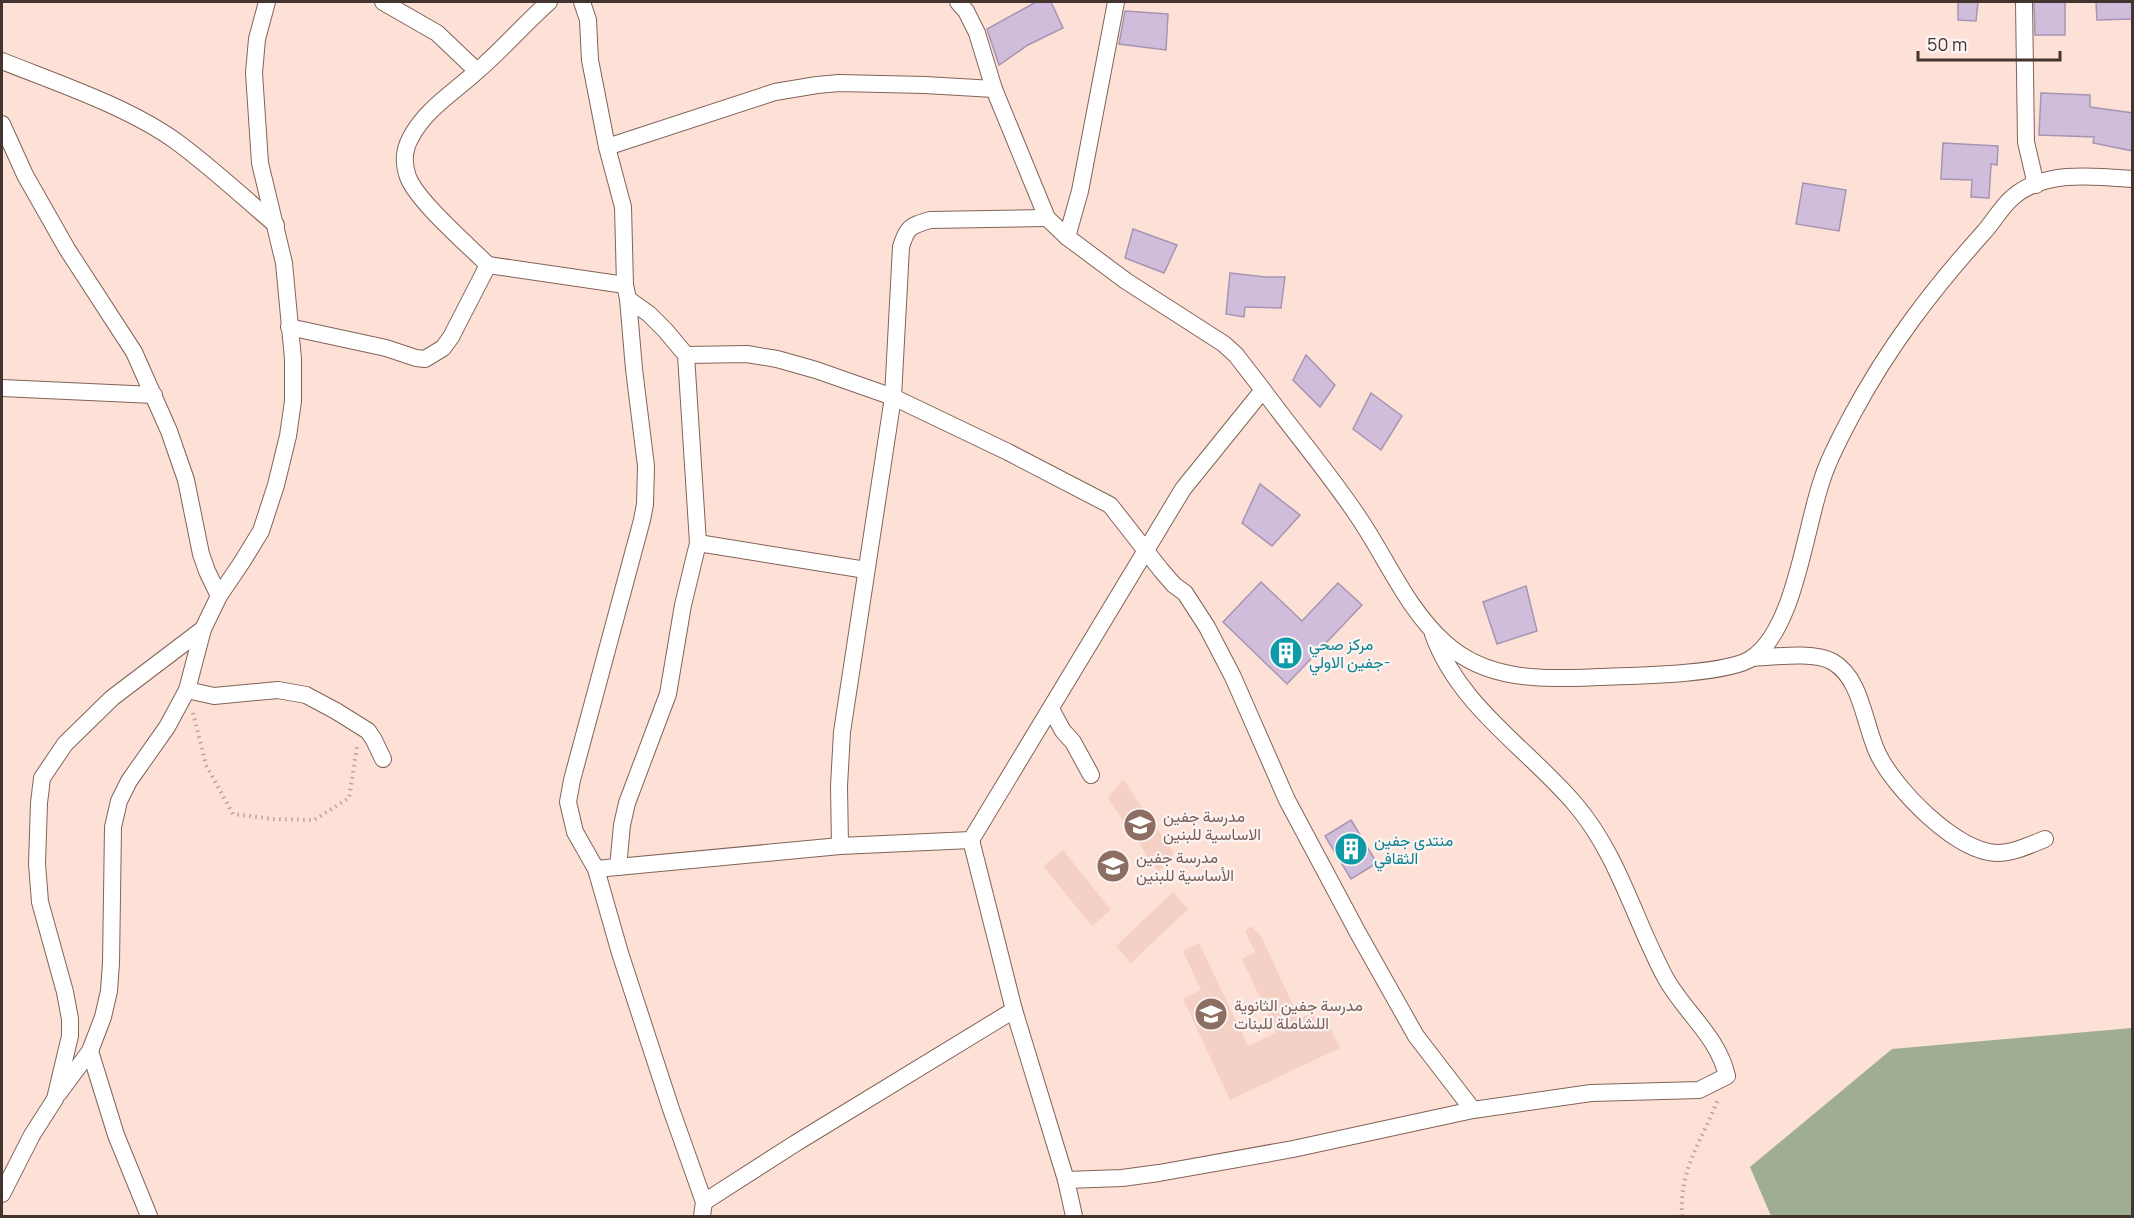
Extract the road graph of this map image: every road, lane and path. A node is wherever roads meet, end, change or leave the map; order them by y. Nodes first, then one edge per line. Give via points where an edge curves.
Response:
1 (267, 2) edge
2 (383, 2) edge
3 (549, 2) edge
4 (582, 2) edge
5 (958, 2) edge
6 (1116, 2) edge
7 (2024, 2) edge
8 (2, 61) edge
9 (477, 71) junction
10 (994, 89) junction
11 (2, 124) edge
12 (607, 147) junction
13 (2133, 178) edge
14 (2036, 185) junction
15 (1047, 218) junction
16 (276, 225) junction
17 (1067, 237) junction
18 (488, 265) junction
19 (627, 292) junction
20 (289, 327) junction
21 (686, 355) junction
22 (2, 388) edge
23 (1263, 390) junction
24 (154, 395) junction
25 (893, 397) junction
26 (698, 543) junction
27 (1146, 551) junction
28 (866, 570) junction
29 (219, 596) junction
30 (203, 629) junction
31 (1432, 630) junction
32 (1752, 658) junction
33 (187, 690) junction
34 (1051, 709) junction
35 (361, 726) junction
36 (383, 759) dead end
37 (1091, 775) dead end
38 (2045, 839) dead end
39 (971, 840) junction
40 (840, 846) junction
41 (618, 867) junction
42 (596, 869) junction
43 (1014, 1010) junction
44 (90, 1051) junction
45 (1727, 1077) junction
46 (55, 1099) junction
47 (1473, 1110) junction
48 (1066, 1180) junction
49 (2, 1194) edge
50 (703, 1209) edge
51 (149, 1216) edge
52 (1074, 1216) edge
53 (1682, 1216) edge

1 - 16 street via 256,46 254,85 260,163
2 - 9 street via 437,33
3 - 9 street
4 - 12 street
5 - 10 street via 977,33
6 - 17 street via 1080,191
7 - 14 street via 2026,142
8 - 16 street via 152,127 176,142
9 - 18 street via 429,113 412,135 404,162 408,178 421,198
10 - 12 street via 817,85 775,92
10 - 15 street
11 - 24 street via 25,175 67,249 134,352
12 - 19 street via 623,207
13 - 14 street via 2075,176
14 - 32 street via 2014,196 1904,328 1873,375 1821,480 1786,612 1774,636
15 - 17 street
15 - 25 street via 930,220 906,232 901,248
16 - 20 street via 284,263
17 - 23 street via 1126,281 1224,344
18 - 19 street
18 - 20 street via 451,337 443,348 425,359
19 - 21 street
19 - 42 street via 646,466 645,504 568,802 575,832
20 - 29 street via 293,401 276,485 261,531
21 - 25 street via 747,354 777,359
21 - 26 street
22 - 24 street
23 - 27 street via 1183,489
23 - 31 street via 1356,513
24 - 29 street via 186,480 201,554
25 - 27 street via 1110,506
25 - 28 street
26 - 28 street
26 - 41 street via 668,694 627,803
27 - 34 street
27 - 47 street via 1185,593 1207,627 1287,800 1358,933 1416,1036
28 - 40 street via 842,732
29 - 30 street
30 - 33 street
30 - 46 street via 112,698 65,744 42,778 37,864 40,902 70,1019 70,1036
31 - 32 street via 1448,646 1482,666 1528,678 1670,674 1719,668
31 - 45 street via 1440,654 1468,695 1552,777 1594,830 1620,875 1666,978 1711,1037
32 - 38 street via 1815,657 1831,660 1844,669 1853,681 1878,755 1929,818 1958,839 1986,852 1999,853
33 - 35 street via 214,696 292,692 319,701
33 - 35 path via 206,765 233,814 314,820 349,798
33 - 44 street via 119,801 113,827 109,991
34 - 37 street
34 - 39 street
35 - 36 street via 374,740
39 - 40 street
39 - 43 street
40 - 41 street
41 - 42 street
42 - 50 street
43 - 48 street
43 - 50 street via 796,1143
44 - 46 street
44 - 51 street via 116,1135
45 - 47 street via 1699,1090 1600,1092
45 - 53 path via 1689,1162 1682,1189
46 - 49 street
47 - 48 street via 1159,1173
48 - 52 street

